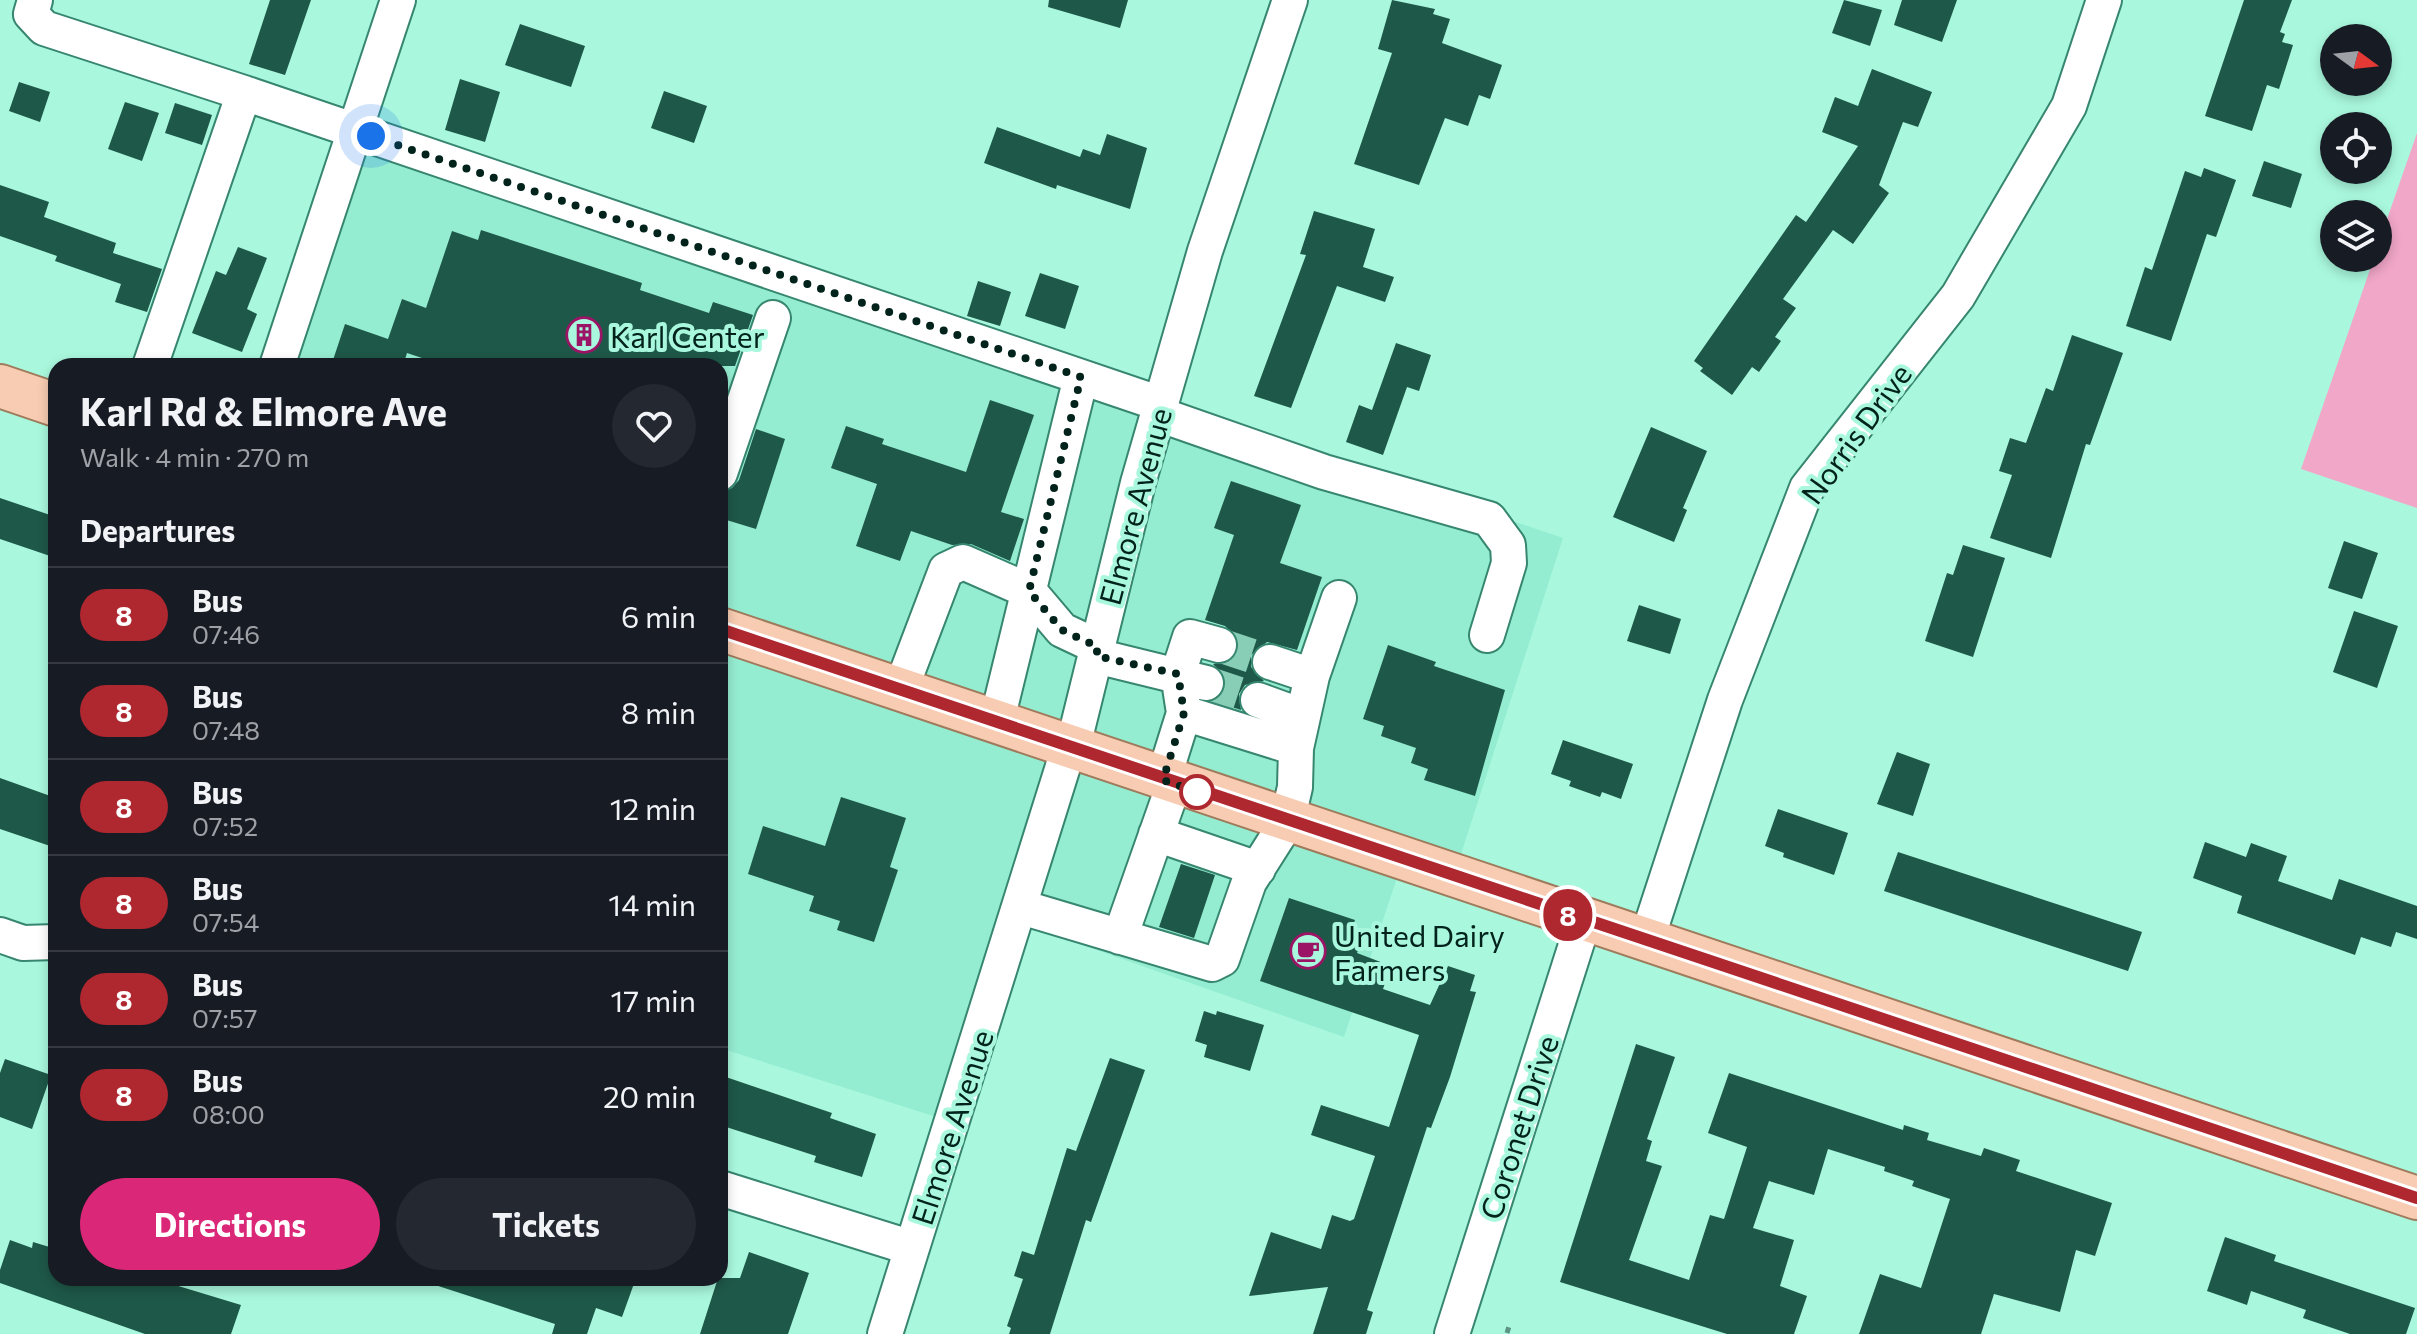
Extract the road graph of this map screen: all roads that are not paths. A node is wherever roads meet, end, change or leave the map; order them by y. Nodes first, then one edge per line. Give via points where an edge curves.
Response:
1 (35, 0) edge
2 (398, 0) edge
3 (1290, 0) edge
4 (2104, 0) edge
5 (244, 93) junction
6 (355, 131) junction
7 (773, 318) dead end
8 (153, 358) edge
9 (280, 358) edge
10 (1081, 377) junction
11 (0, 386) edge
12 (48, 402) edge
13 (1160, 409) junction
14 (728, 450) edge
15 (1029, 591) junction
16 (1339, 598) dead end
17 (728, 632) edge
18 (1487, 635) dead end
19 (1219, 645) tunnel mouth
20 (1097, 651) junction
21 (1270, 662) tunnel mouth
22 (1312, 676) junction
23 (1192, 679) junction
24 (900, 691) junction
25 (1258, 700) tunnel mouth
26 (1184, 713) junction
27 (996, 724) junction
28 (1299, 732) junction
29 (1070, 749) junction
30 (1168, 782) junction
31 (1287, 822) junction
32 (1156, 834) junction
33 (1258, 869) junction
34 (1021, 907) junction
35 (1584, 920) junction
36 (0, 935) edge
37 (1120, 937) junction
38 (1647, 939) junction
39 (48, 942) edge
40 (728, 1190) edge
41 (2417, 1198) edge
42 (912, 1248) junction
43 (1456, 1333) edge
44 (885, 1334) edge

1 - 5 street via 31,14 44,28
2 - 6 street
3 - 13 street, Elmore Avenue via 1209,239
4 - 38 street, Norris Drive via 2069,106 1958,296 1807,488 1725,700
5 - 6 street
5 - 8 street
6 - 9 street
6 - 10 street
7 - 14 street
10 - 13 street
10 - 15 street
11 - 12 main road
13 - 18 street via 1324,472 1489,519 1508,545 1509,563
13 - 20 street, Elmore Avenue
15 - 20 street via 1062,630
15 - 24 street via 963,562 946,570
15 - 27 street
16 - 22 street
17 - 24 main road
19 - 23 street via 1190,637
20 - 23 street
20 - 29 street, Elmore Avenue
21 - 22 street
22 - 28 street
23 - 26 street
24 - 27 main road
25 - 28 street
26 - 28 street
26 - 30 street
27 - 29 main road
28 - 31 street
29 - 30 main road
29 - 34 street, Elmore Avenue
30 - 31 main road
30 - 32 street
31 - 33 street
31 - 35 main road
32 - 33 street
32 - 37 street
33 - 37 street via 1222,959 1212,964
34 - 37 street
34 - 42 street, Elmore Avenue
35 - 38 main road
35 - 43 street, Coronet Drive
36 - 39 street via 23,943
38 - 41 main road
40 - 42 street
42 - 44 street, Elmore Avenue

